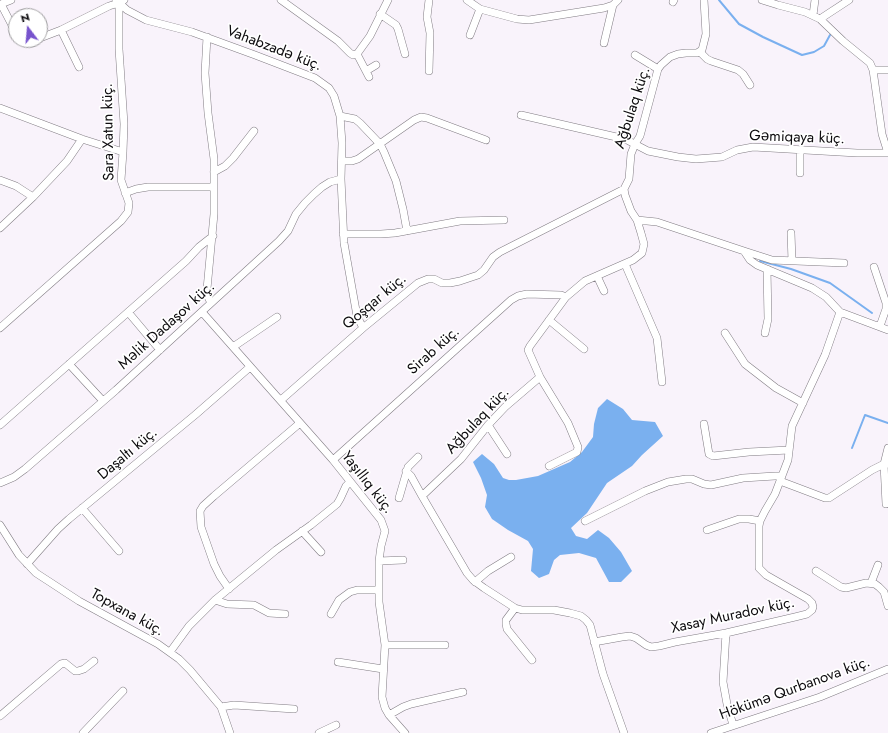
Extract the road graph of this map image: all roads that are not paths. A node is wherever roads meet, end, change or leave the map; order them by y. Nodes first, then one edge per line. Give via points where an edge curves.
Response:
1 (11, 0) edge
2 (281, 0) edge
3 (388, 0) edge
4 (429, 0) edge
5 (467, 0) edge
6 (704, 0) edge
7 (762, 0) edge
8 (815, 0) edge
9 (848, 0) edge
10 (120, 1) edge
11 (615, 2) edge
12 (1, 4) edge
13 (480, 9) junction
14 (380, 14) junction
15 (813, 15) junction
16 (8, 18) edge
17 (820, 19) junction
18 (61, 30) junction
19 (48, 35) edge
20 (470, 35) dead end
21 (207, 37) junction
22 (604, 43) dead end
23 (700, 52) junction
24 (357, 54) junction
25 (406, 54) dead end
26 (635, 55) dead end
27 (376, 65) dead end
28 (79, 67) dead end
29 (658, 69) junction
30 (873, 70) junction
31 (888, 70) edge
32 (429, 71) dead end
33 (750, 85) dead end
34 (0, 108) edge
35 (521, 115) dead end
36 (340, 116) junction
37 (254, 131) dead end
38 (82, 139) junction
39 (486, 140) dead end
40 (380, 144) junction
41 (635, 144) junction
42 (800, 150) junction
43 (123, 152) junction
44 (888, 153) edge
45 (343, 162) junction
46 (214, 172) junction
47 (800, 173) dead end
48 (342, 179) junction
49 (0, 180) edge
50 (214, 187) junction
51 (624, 189) junction
52 (125, 193) junction
53 (33, 197) junction
54 (504, 220) dead end
55 (637, 220) junction
56 (0, 228) edge
57 (407, 231) junction
58 (791, 233) dead end
59 (343, 234) junction
60 (213, 236) junction
61 (744, 251) junction
62 (792, 261) junction
63 (844, 263) dead end
64 (625, 264) junction
65 (874, 267) dead end
66 (767, 269) junction
67 (597, 276) junction
68 (604, 291) dead end
69 (566, 297) junction
70 (211, 303) junction
71 (128, 312) junction
72 (202, 312) junction
73 (840, 312) junction
74 (277, 317) dead end
75 (549, 320) junction
76 (880, 326) junction
77 (0, 328) edge
78 (363, 328) junction
79 (888, 330) edge
80 (725, 333) dead end
81 (765, 333) dead end
82 (233, 347) junction
83 (584, 349) dead end
84 (160, 350) junction
85 (69, 364) junction
86 (250, 367) junction
87 (540, 376) junction
88 (662, 382) dead end
89 (281, 400) junction
90 (103, 401) junction
91 (804, 404) junction
92 (300, 423) junction
93 (704, 424) dead end
94 (488, 425) junction
95 (0, 426) edge
96 (888, 448) edge
97 (789, 450) junction
98 (507, 454) dead end
99 (418, 457) dead end
100 (333, 460) junction
101 (885, 464) edge
102 (549, 466) dead end
103 (406, 471) junction
104 (781, 479) junction
105 (0, 482) edge
106 (350, 482) junction
107 (422, 496) junction
108 (399, 498) dead end
109 (886, 504) dead end
110 (82, 508) junction
111 (585, 521) dead end
112 (760, 521) junction
113 (0, 525) edge
114 (707, 530) dead end
115 (302, 531) junction
116 (120, 551) dead end
117 (321, 552) dead end
118 (511, 557) dead end
119 (403, 560) dead end
120 (379, 561) junction
121 (27, 564) junction
122 (878, 565) dead end
123 (816, 571) dead end
124 (475, 582) junction
125 (871, 583) junction
126 (229, 589) junction
127 (379, 590) junction
128 (215, 600) junction
129 (888, 606) edge
130 (515, 608) junction
131 (285, 614) dead end
132 (331, 614) dead end
133 (726, 633) junction
134 (594, 642) junction
135 (445, 645) dead end
136 (385, 646) junction
137 (170, 652) junction
138 (532, 660) dead end
139 (94, 662) dead end
140 (338, 662) dead end
141 (383, 669) junction
142 (888, 669) edge
143 (123, 691) dead end
144 (463, 692) dead end
145 (221, 707) junction
146 (294, 709) dead end
147 (389, 715) junction
148 (0, 716) edge
149 (336, 725) dead end
150 (733, 725) junction
151 (83, 733) edge
152 (230, 733) edge
153 (319, 733) edge
154 (404, 733) edge
155 (624, 733) edge
156 (711, 733) edge

1 - 12 street
2 - 24 street via 338,41 350,53
3 - 14 street
4 - 32 street
5 - 13 street
6 - 23 street via 706,34 704,47
7 - 15 street
8 - 15 street
9 - 17 street
10 - 18 street
10 - 21 street, Vahabzadə küç. via 127,10 146,20
10 - 43 street, Sara Xatun küç.
11 - 13 street via 604,8 528,20
11 - 22 street
12 - 16 street
13 - 20 street
14 - 24 street via 370,36
14 - 25 street via 396,25
15 - 17 street
17 - 30 street via 870,63
18 - 19 street
18 - 28 street
21 - 36 street, Vahabzadə küç. via 318,80 329,88 334,96
21 - 46 street via 205,73
23 - 29 street, Ağbulaq küç. via 670,57
23 - 33 street via 711,61 738,70
24 - 27 street via 368,74
26 - 29 street
29 - 41 street, Ağbulaq küç. via 640,136
30 - 31 street
30 - 44 street via 882,134
34 - 38 street
35 - 41 street, Gəmiqaya küç. via 624,139
36 - 40 street via 355,119
36 - 45 street, Vahabzadə küç.
37 - 46 street via 233,158
38 - 43 street
38 - 53 street via 67,161
39 - 40 street via 421,117
40 - 45 street via 358,159
40 - 57 street via 396,181
41 - 42 street, Gəmiqaya küç. via 648,151 696,159 722,157 737,150 753,147
41 - 51 street, Ağbulaq küç. via 631,154 629,179
42 - 44 street, Gəmiqaya küç.
42 - 47 street
43 - 52 street, Sara Xatun küç. via 121,180
45 - 48 street, Vahabzadə küç.
46 - 50 street
48 - 59 street, Vahabzadə küç.
48 - 70 street, Məlik Dadaşov küç. via 330,182 314,194 296,214 288,231 279,241
49 - 53 street
50 - 52 street via 148,187
50 - 60 street
51 - 55 street via 626,200
51 - 78 street, Qoşqar küç. via 500,252 478,275 450,283 434,279 422,280
52 - 77 street, Sara Xatun küç. via 129,203 128,212 121,221
53 - 56 street
54 - 57 street via 460,221
55 - 61 street via 657,222
55 - 64 street via 644,250
57 - 59 street
58 - 62 street
59 - 78 street, Vahabzadə küç. via 357,316
60 - 70 street via 207,289
60 - 71 street
61 - 62 street via 772,260
61 - 66 street via 756,265
62 - 63 street
64 - 67 street
64 - 88 street via 656,338
65 - 76 street via 886,303
66 - 73 street via 812,288 826,297
66 - 81 street via 768,319
67 - 68 street
67 - 69 street via 581,284
69 - 75 street
69 - 100 street, Sirab küç. via 527,294 511,300
70 - 72 street, Məlik Dadaşov küç.
71 - 84 street
71 - 85 street
72 - 82 street, Yaşıllıq küç.
72 - 84 street, Məlik Dadaşov küç.
73 - 76 street
73 - 91 street, Xasay Muradov küç.
74 - 82 street
75 - 83 street
75 - 87 street via 528,350
76 - 79 street
78 - 89 street, Qoşqar küç.
80 - 91 street via 745,364 776,388
82 - 86 street, Yaşıllıq küç.
84 - 90 street, Məlik Dadaşov küç.
85 - 90 street
85 - 95 street
86 - 89 street, Yaşıllıq küç.
86 - 110 street, Daşaltı küç.
87 - 94 street, Ağbulaq küç.
87 - 102 street via 568,423 578,447 577,452
89 - 92 street, Yaşıllıq küç.
90 - 105 street, Məlik Dadaşov küç. via 25,469 14,477
91 - 97 street, Xasay Muradov küç. via 792,426
92 - 100 street, Yaşıllıq küç.
92 - 126 street via 214,496 200,511 201,526 214,564
93 - 97 street via 709,454 713,456
94 - 98 street
94 - 107 street, Ağbulaq küç. via 461,459
96 - 101 street
97 - 104 street, Xasay Muradov küç.
99 - 103 street
100 - 106 street, Yaşıllıq küç.
101 - 104 street via 829,498
101 - 109 street
103 - 107 street
103 - 108 street
104 - 111 street via 775,476 743,478 711,485 692,479 668,482
104 - 112 street, Xasay Muradov küç.
106 - 115 street via 337,504
106 - 120 street, Yaşıllıq küç. via 384,526
107 - 124 street via 467,573
110 - 116 street
110 - 121 street, Daşaltı küç. via 58,529
112 - 114 street via 739,519
112 - 133 street, Xasay Muradov küç. via 759,568 766,575 808,599 813,607 807,614
113 - 121 street, Topxana küç.
115 - 117 street
115 - 126 street
118 - 124 street
119 - 120 street
120 - 127 street, Yaşıllıq küç.
121 - 137 street, Topxana küç. via 36,574
122 - 125 street
123 - 125 street via 841,587
124 - 130 street
125 - 129 street via 884,592
126 - 128 street
127 - 132 street via 350,592 339,600
127 - 136 street, Yaşıllıq küç.
128 - 131 street via 227,604 254,605 269,613
128 - 137 street via 189,626
130 - 134 street via 554,610 581,616 590,625
130 - 138 street via 506,620 507,629
133 - 134 street, Xasay Muradov küç. via 651,647 630,636
133 - 150 street via 723,682
134 - 155 street
135 - 136 street
136 - 141 street, Yaşıllıq küç.
137 - 145 street, Topxana küç. via 190,670
139 - 148 street via 78,671 65,663 61,664
140 - 141 street
141 - 147 street, Yaşıllıq küç. via 382,697
142 - 150 street, Hökümə Qurbanova küç. via 820,697
143 - 151 street
144 - 147 street via 411,704
145 - 146 street via 234,705
145 - 152 street, Topxana küç.
147 - 154 street, Yaşıllıq küç.
149 - 153 street
150 - 156 street, Hökümə Qurbanova küç.

